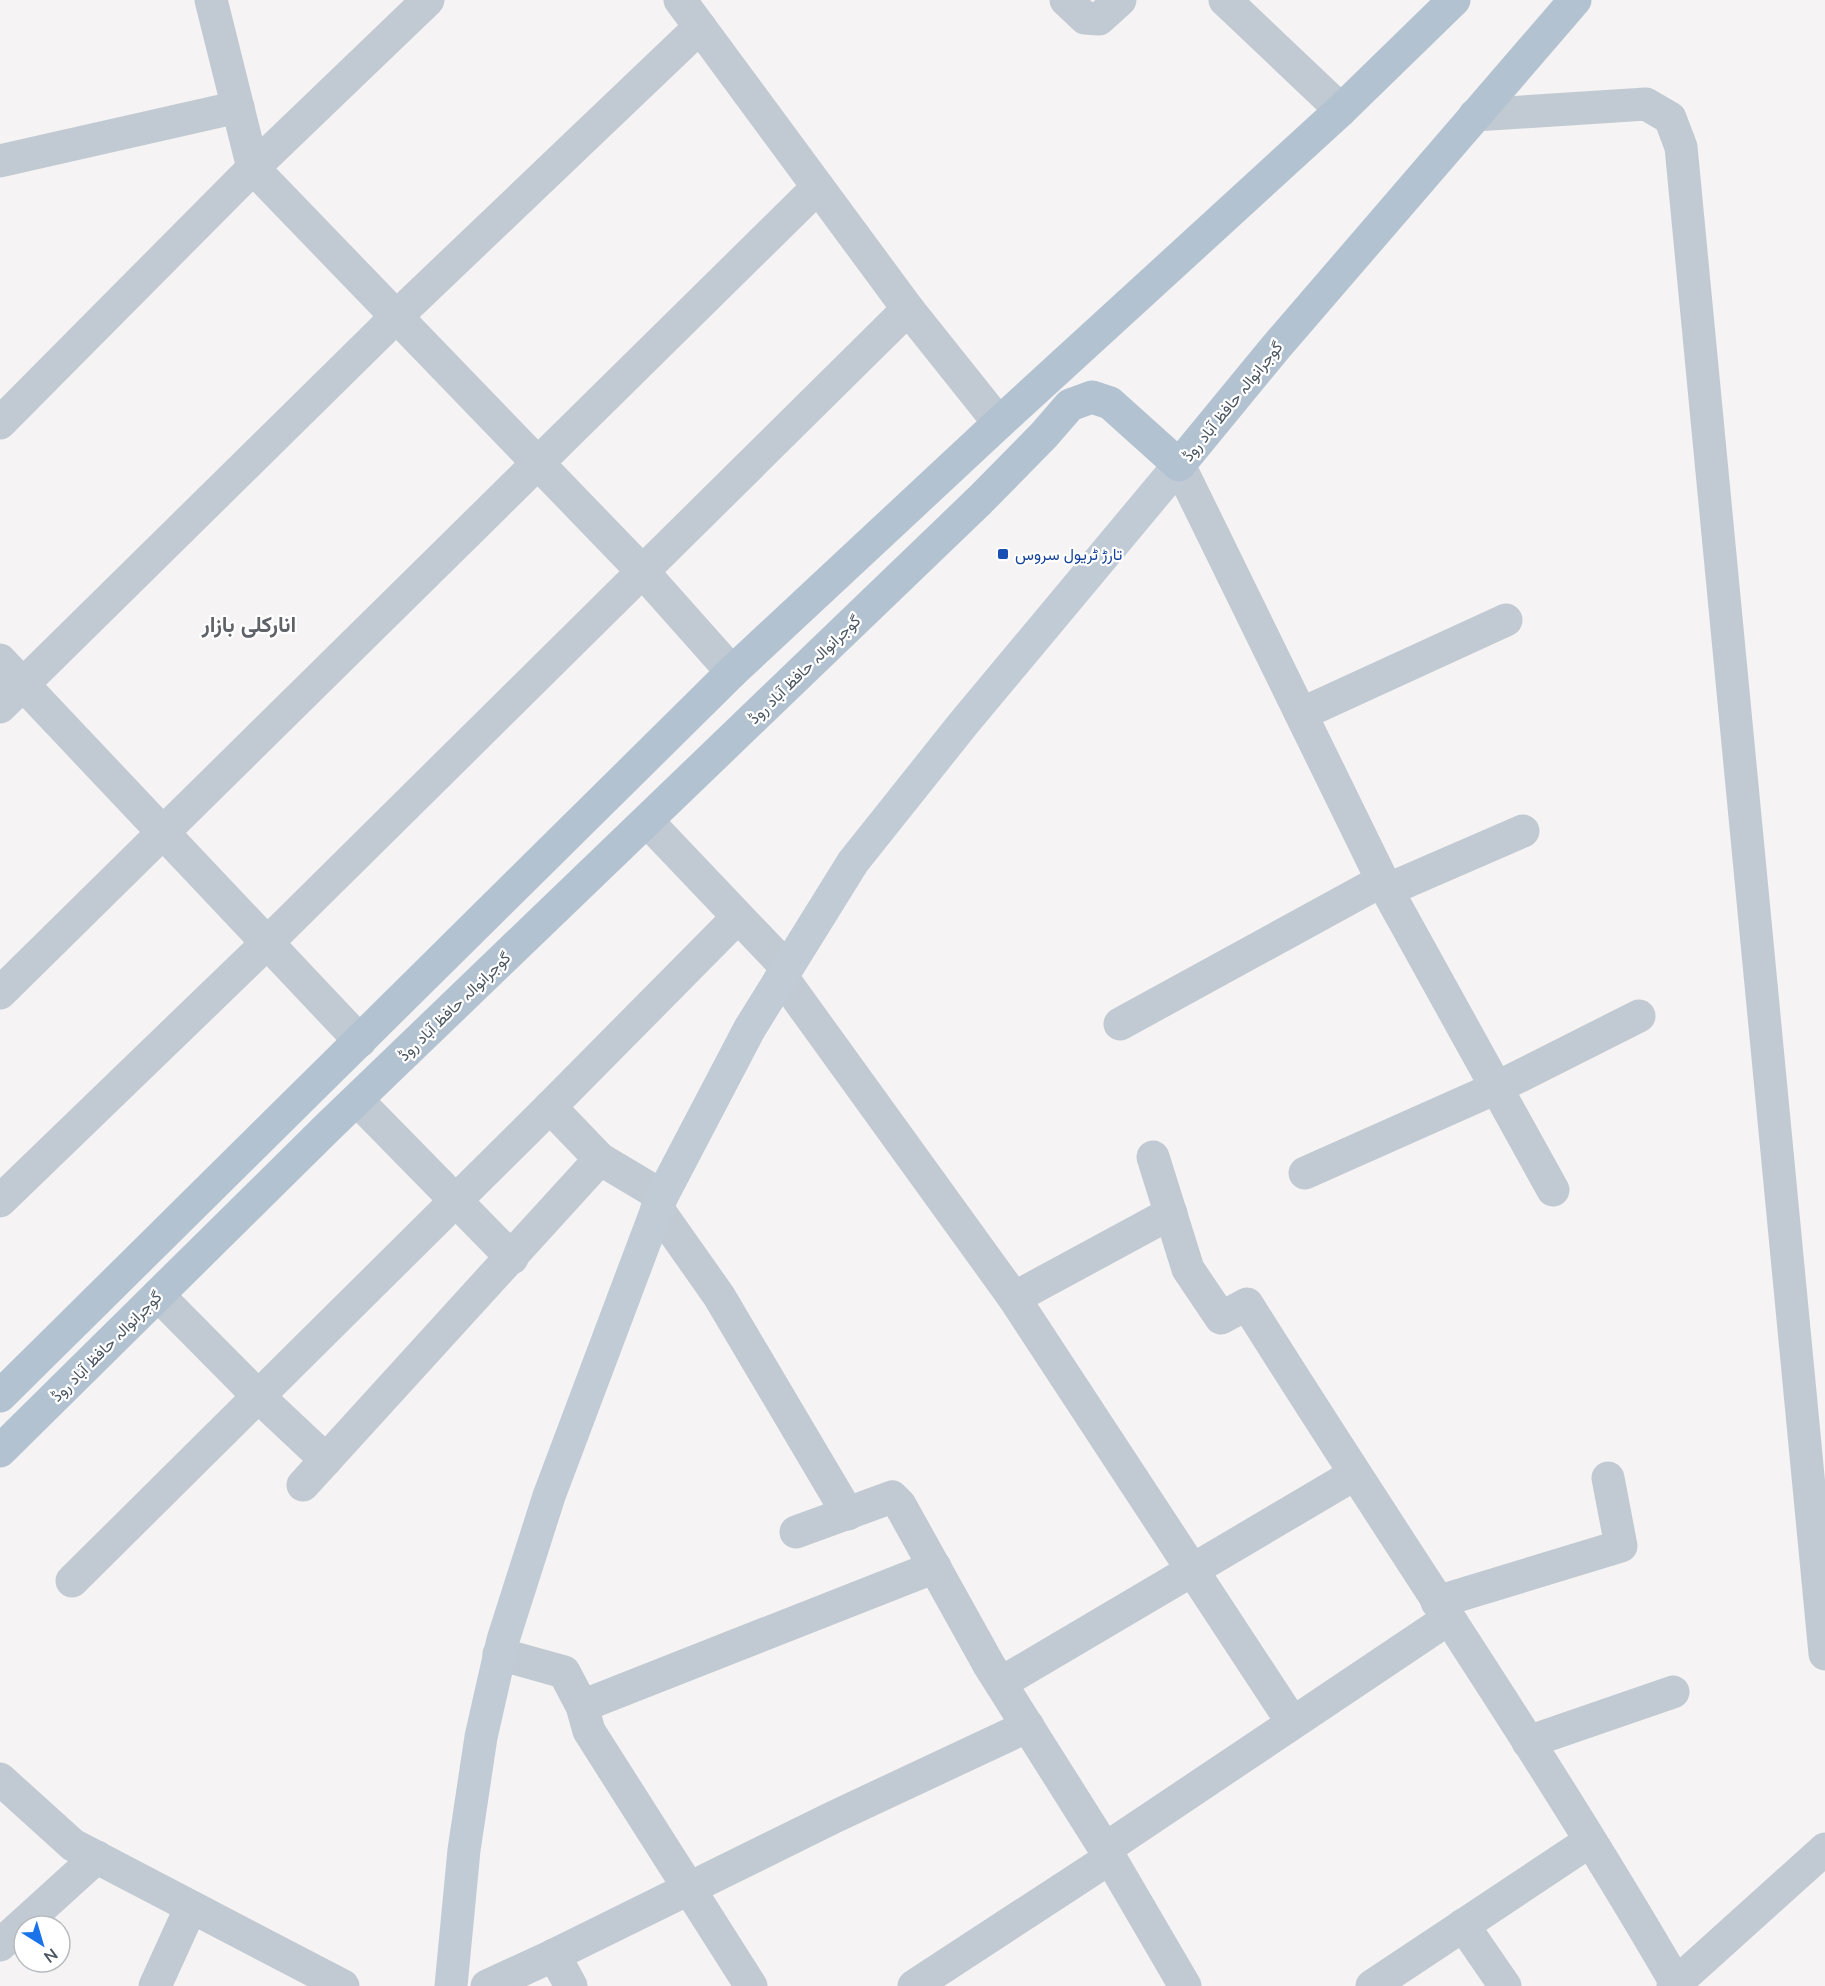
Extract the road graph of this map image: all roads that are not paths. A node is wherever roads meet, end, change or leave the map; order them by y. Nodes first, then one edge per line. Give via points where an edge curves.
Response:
1 (211, 0) edge
2 (428, 0) edge
3 (680, 0) edge
4 (1066, 0) edge
5 (1120, 0) edge
6 (1225, 0) edge
7 (1454, 0) edge
8 (1575, 0) edge
9 (700, 27) junction
10 (238, 106) junction
11 (1341, 110) junction
12 (1474, 115) junction
13 (0, 161) edge
14 (253, 168) junction
15 (818, 187) junction
16 (908, 309) junction
17 (397, 316) junction
18 (0, 423) edge
19 (999, 423) junction
20 (537, 462) junction
21 (1179, 465) junction
22 (644, 572) junction
23 (1506, 620) dead end
24 (0, 660) edge
25 (732, 672) junction
26 (23, 684) junction
27 (0, 707) edge
28 (1301, 714) junction
29 (647, 821) junction
30 (1523, 831) dead end
31 (162, 832) junction
32 (1385, 885) junction
33 (738, 917) junction
34 (267, 943) junction
35 (785, 973) junction
36 (0, 993) edge
37 (1639, 1016) dead end
38 (1120, 1024) dead end
39 (360, 1041) junction
40 (1496, 1088) junction
41 (357, 1100) junction
42 (550, 1107) junction
43 (1153, 1158) dead end
44 (600, 1159) junction
45 (1305, 1173) dead end
46 (1553, 1190) dead end
47 (454, 1200) junction
48 (0, 1201) edge
49 (660, 1202) junction
50 (1171, 1213) junction
51 (512, 1258) junction
52 (158, 1295) junction
53 (1014, 1298) junction
54 (0, 1395) edge
55 (258, 1396) junction
56 (0, 1451) edge
57 (326, 1460) junction
58 (1355, 1474) junction
59 (1608, 1478) dead end
60 (303, 1485) dead end
61 (848, 1514) junction
62 (796, 1532) dead end
63 (935, 1567) junction
64 (1193, 1570) junction
65 (72, 1581) dead end
66 (1443, 1610) junction
67 (500, 1654) junction
68 (1825, 1654) edge
69 (1001, 1683) junction
70 (1673, 1692) dead end
71 (582, 1706) junction
72 (1292, 1722) junction
73 (1028, 1726) junction
74 (1528, 1742) junction
75 (0, 1779) edge
76 (1590, 1841) junction
77 (1825, 1849) edge
78 (1107, 1853) junction
79 (97, 1857) junction
80 (689, 1888) junction
81 (191, 1907) junction
82 (1463, 1925) junction
83 (0, 1945) edge
84 (554, 1955) junction
85 (1675, 1984) edge
86 (155, 1986) edge
87 (342, 1986) edge
88 (451, 1986) edge
89 (487, 1986) edge
90 (571, 1986) edge
91 (751, 1986) edge
92 (914, 1986) edge
93 (1185, 1986) edge
94 (1372, 1986) edge
95 (1505, 1986) edge

1 - 10 street
2 - 14 street
3 - 9 street
4 - 5 street via 1085,18 1099,20
6 - 11 street
7 - 11 main road
8 - 12 main road, گوجرانوالہ حافظ آباد روڈ
9 - 15 street
9 - 17 street
10 - 13 street
10 - 14 street
11 - 19 main road
12 - 21 main road, گوجرانوالہ حافظ آباد روڈ
12 - 68 street via 1646,104 1670,118 1681,147
14 - 17 street
14 - 18 street
15 - 16 street
15 - 20 street
16 - 19 street
16 - 22 street
17 - 20 street
17 - 26 street
19 - 25 main road
20 - 22 street
20 - 31 street
21 - 28 street
21 - 29 main road, گوجرانوالہ حافظ آباد روڈ via 1110,403 1092,397 1070,405 980,500
21 - 35 main road via 853,862
22 - 25 street
22 - 34 street
23 - 28 street
24 - 26 street
25 - 39 main road
26 - 27 street
26 - 31 street
28 - 32 street
29 - 33 street
29 - 41 main road, گوجرانوالہ حافظ آباد روڈ
30 - 32 street
31 - 34 street
31 - 36 street
32 - 38 street
32 - 40 street
33 - 35 street
33 - 42 street
34 - 39 street
34 - 48 street
35 - 49 main road via 750,1028
35 - 53 street
37 - 40 street
39 - 54 main road
40 - 45 street
40 - 46 street
41 - 47 street
41 - 52 main road, گوجرانوالہ حافظ آباد روڈ
42 - 44 street
42 - 47 street
43 - 50 street
44 - 49 street
44 - 51 street
47 - 51 street
47 - 55 street
49 - 61 street
49 - 67 main road via 549,1496
50 - 53 street
50 - 58 street via 1188,1269 1221,1318 1247,1304
51 - 57 street
52 - 55 street
52 - 56 main road, گوجرانوالہ حافظ آباد روڈ
53 - 64 street
55 - 57 street
55 - 65 street
57 - 60 street
58 - 64 street
58 - 66 street
59 - 66 street via 1620,1546
61 - 62 street
61 - 63 street via 892,1497
63 - 69 street
63 - 71 street
64 - 69 street
64 - 72 street
66 - 72 street
66 - 74 street
67 - 71 street via 564,1672
67 - 88 main road via 481,1737 464,1850
69 - 73 street
70 - 74 street
71 - 80 street via 589,1731
72 - 78 street
73 - 78 street
73 - 80 street
74 - 76 street
75 - 79 street via 73,1845
76 - 82 street
76 - 85 street
77 - 85 street
78 - 92 street
78 - 93 street
79 - 81 street
79 - 83 street
80 - 84 street
80 - 91 street
81 - 86 street
81 - 87 street
82 - 94 street
82 - 95 street
84 - 89 street
84 - 90 street

